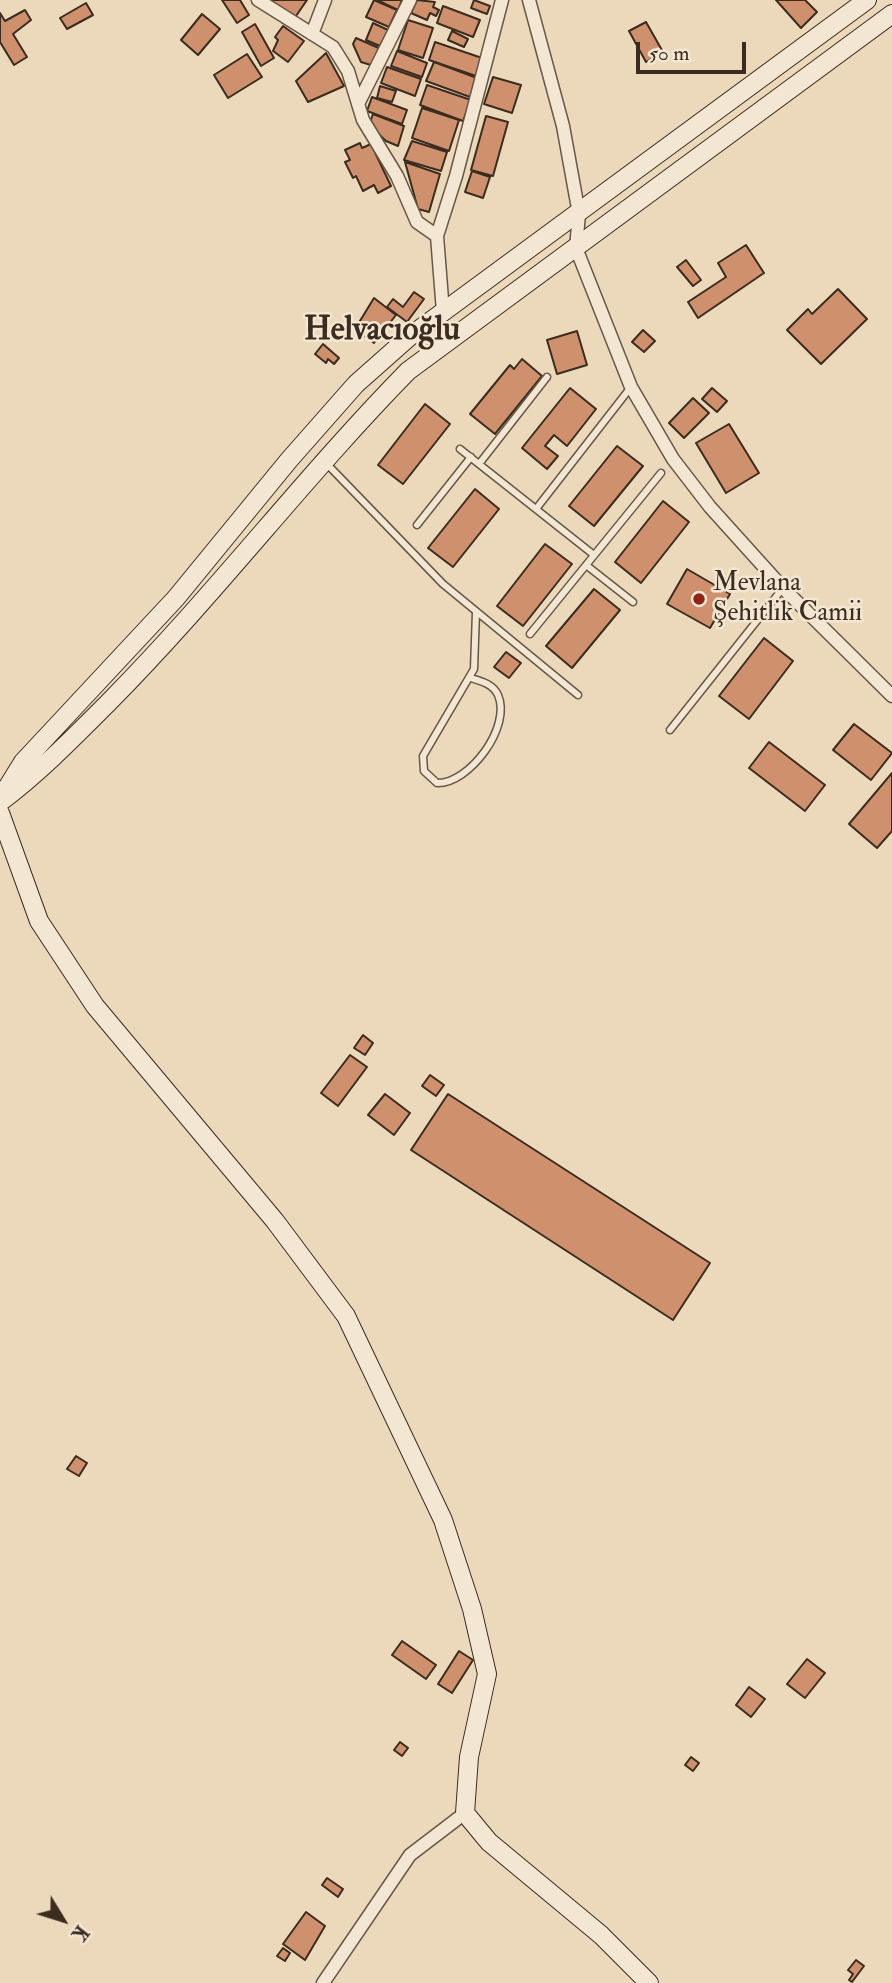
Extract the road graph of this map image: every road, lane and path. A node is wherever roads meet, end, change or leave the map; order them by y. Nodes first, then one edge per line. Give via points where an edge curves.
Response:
1 (258, 0) edge
2 (325, 0) edge
3 (410, 0) edge
4 (502, 0) edge
5 (529, 0) edge
6 (856, 3) edge
7 (892, 15) edge
8 (870, 30) junction
9 (312, 34) junction
10 (358, 104) junction
11 (579, 214) junction
12 (437, 236) junction
13 (576, 248) junction
14 (443, 312) junction
15 (547, 377) dead end
16 (631, 387) junction
17 (460, 449) dead end
18 (471, 457) junction
19 (324, 461) junction
20 (479, 464) junction
21 (661, 473) dead end
22 (536, 509) junction
23 (417, 525) dead end
24 (594, 555) junction
25 (586, 565) junction
26 (783, 588) junction
27 (633, 603) dead end
28 (476, 612) junction
29 (530, 634) dead end
30 (471, 678) junction
31 (578, 695) dead end
32 (892, 696) edge
33 (670, 730) dead end
34 (0, 801) edge
35 (0, 813) edge
36 (465, 1813) junction
37 (323, 1983) edge
38 (649, 1983) edge

1 - 9 street
2 - 9 street
3 - 10 street
4 - 12 street
5 - 11 street via 563,126
6 - 8 street
6 - 11 street
7 - 8 street
8 - 13 street
9 - 10 street via 334,47 348,71
10 - 12 street via 417,222
11 - 13 street
11 - 14 street
12 - 14 street
13 - 16 street
13 - 19 street via 408,372
14 - 34 street via 356,384 176,598 23,762
15 - 20 lane
16 - 22 lane
16 - 26 street via 710,507
17 - 18 lane
18 - 20 lane
18 - 23 lane
19 - 28 lane via 426,568
19 - 34 street via 211,595 135,675 35,776
20 - 22 lane
21 - 24 lane
22 - 24 lane
24 - 25 lane
25 - 27 lane
25 - 29 lane
26 - 32 street
26 - 33 lane
28 - 30 lane
28 - 31 lane
30 - 30 lane via 423,756 424,771 437,783 453,782 468,772 497,728 498,695 488,684
35 - 36 street via 38,921 95,1006 275,1221 346,1316 443,1520 487,1674 470,1757
36 - 37 street via 410,1856
36 - 38 street via 489,1842 601,1936

